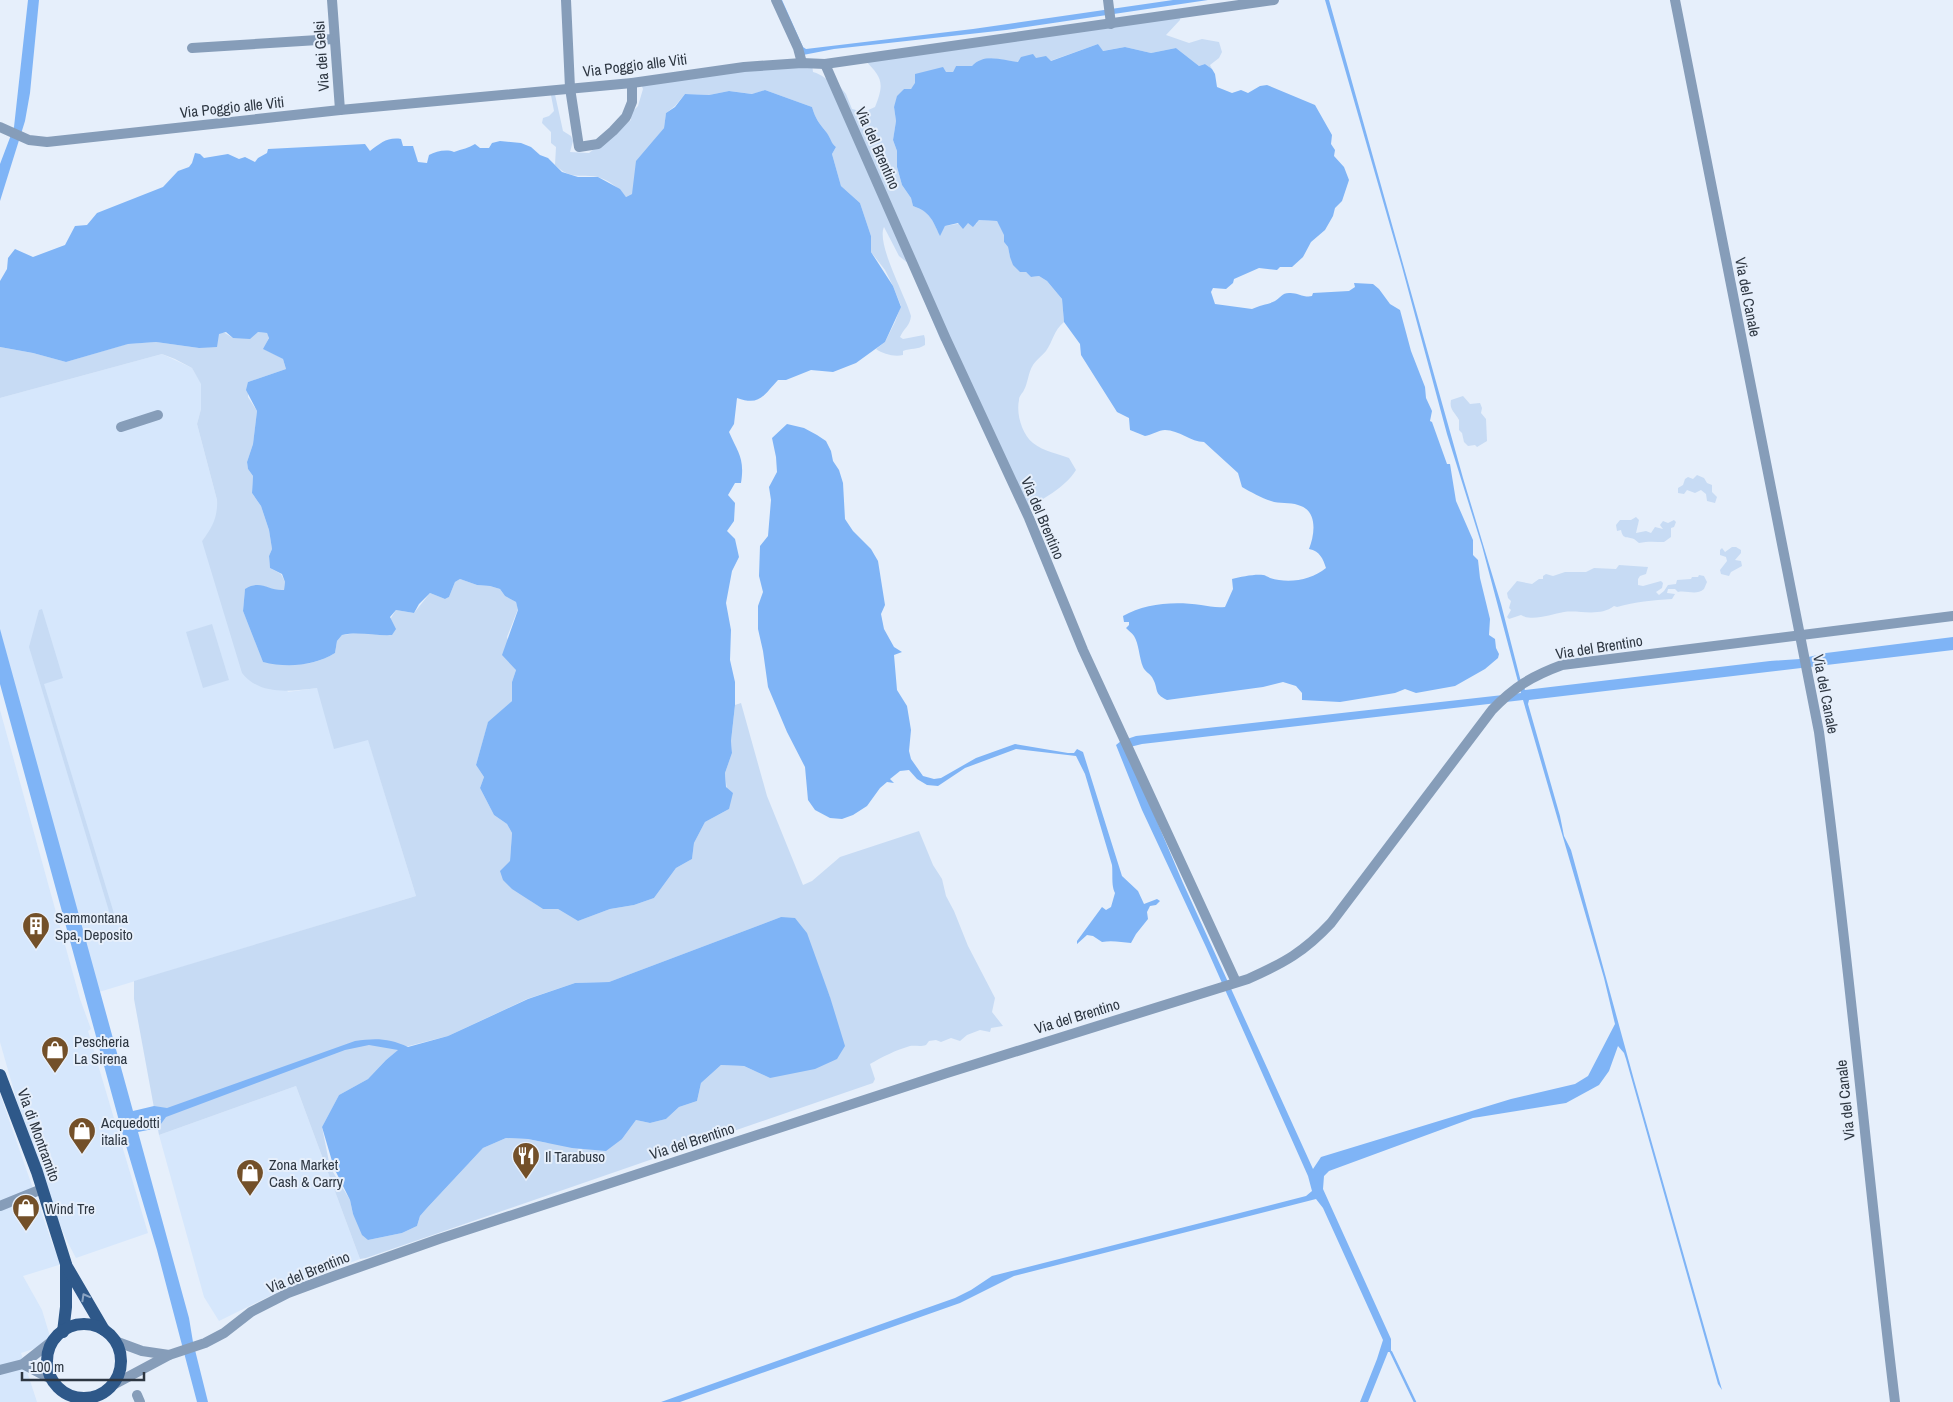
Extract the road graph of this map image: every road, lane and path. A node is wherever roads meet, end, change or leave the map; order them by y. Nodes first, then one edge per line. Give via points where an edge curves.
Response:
1 (332, 0) edge
2 (566, 0) edge
3 (776, 0) edge
4 (1274, 0) edge
5 (1675, 0) edge
6 (1109, 12) edge
7 (334, 39) junction
8 (192, 48) dead end
9 (802, 63) junction
10 (825, 64) junction
11 (632, 83) junction
12 (570, 88) junction
13 (340, 110) junction
14 (3, 129) edge
15 (158, 415) dead end
16 (121, 427) dead end
17 (1953, 616) edge
18 (1799, 635) junction
19 (1230, 984) junction
20 (0, 1075) edge
21 (42, 1189) junction
22 (0, 1206) edge
23 (66, 1264) junction
24 (104, 1330) junction
25 (59, 1335) junction
26 (115, 1342) junction
27 (172, 1354) junction
28 (23, 1364) junction
29 (0, 1370) edge
30 (52, 1380) junction
31 (108, 1393) edge
32 (72, 1398) edge
33 (1895, 1402) edge

1 - 7 street, Via dei Gelsi
2 - 12 street
3 - 9 street
4 - 6 street, Via Poggio alle Viti
5 - 18 street, Via del Canale
6 - 10 street, Via Poggio alle Viti
7 - 8 street
7 - 13 street, Via dei Gelsi
9 - 10 street, Via Poggio alle Viti
9 - 11 street, Via Poggio alle Viti via 735,68
10 - 19 street, Via del Brentino via 1029,518 1083,650 1124,736
11 - 12 street, Via Poggio alle Viti
11 - 12 street via 632,102 626,117 598,144 579,147
12 - 13 street, Via Poggio alle Viti
13 - 14 street, Via Poggio alle Viti via 47,142 29,140
15 - 16 street
17 - 18 street, Via del Brentino
18 - 19 street, Via del Brentino via 1562,665 1537,674 1507,694 1492,710 1331,924 1313,943 1283,963
18 - 33 street, Via del Canale via 1829,809
19 - 27 street, Via del Brentino via 439,1239 288,1293 251,1312 205,1343
20 - 21 main road, Via di Montramito
21 - 22 street
21 - 23 main road, Via di Montramito
24 -> 23 main road, Via di Montramito
23 - 25 main road, Via di Montramito via 66,1307
24 - 25 main road via 86,1324 74,1326
24 - 26 main road, Via di Montramito
25 - 28 street
25 - 30 main road, Via di Montramito via 49,1351
26 - 27 street, Via del Brentino via 142,1351
26 - 31 main road, Via di Montramito via 121,1365
27 - 31 street, Via del Brentino
28 - 29 street
28 - 30 street
30 - 32 main road
31 - 32 main road

